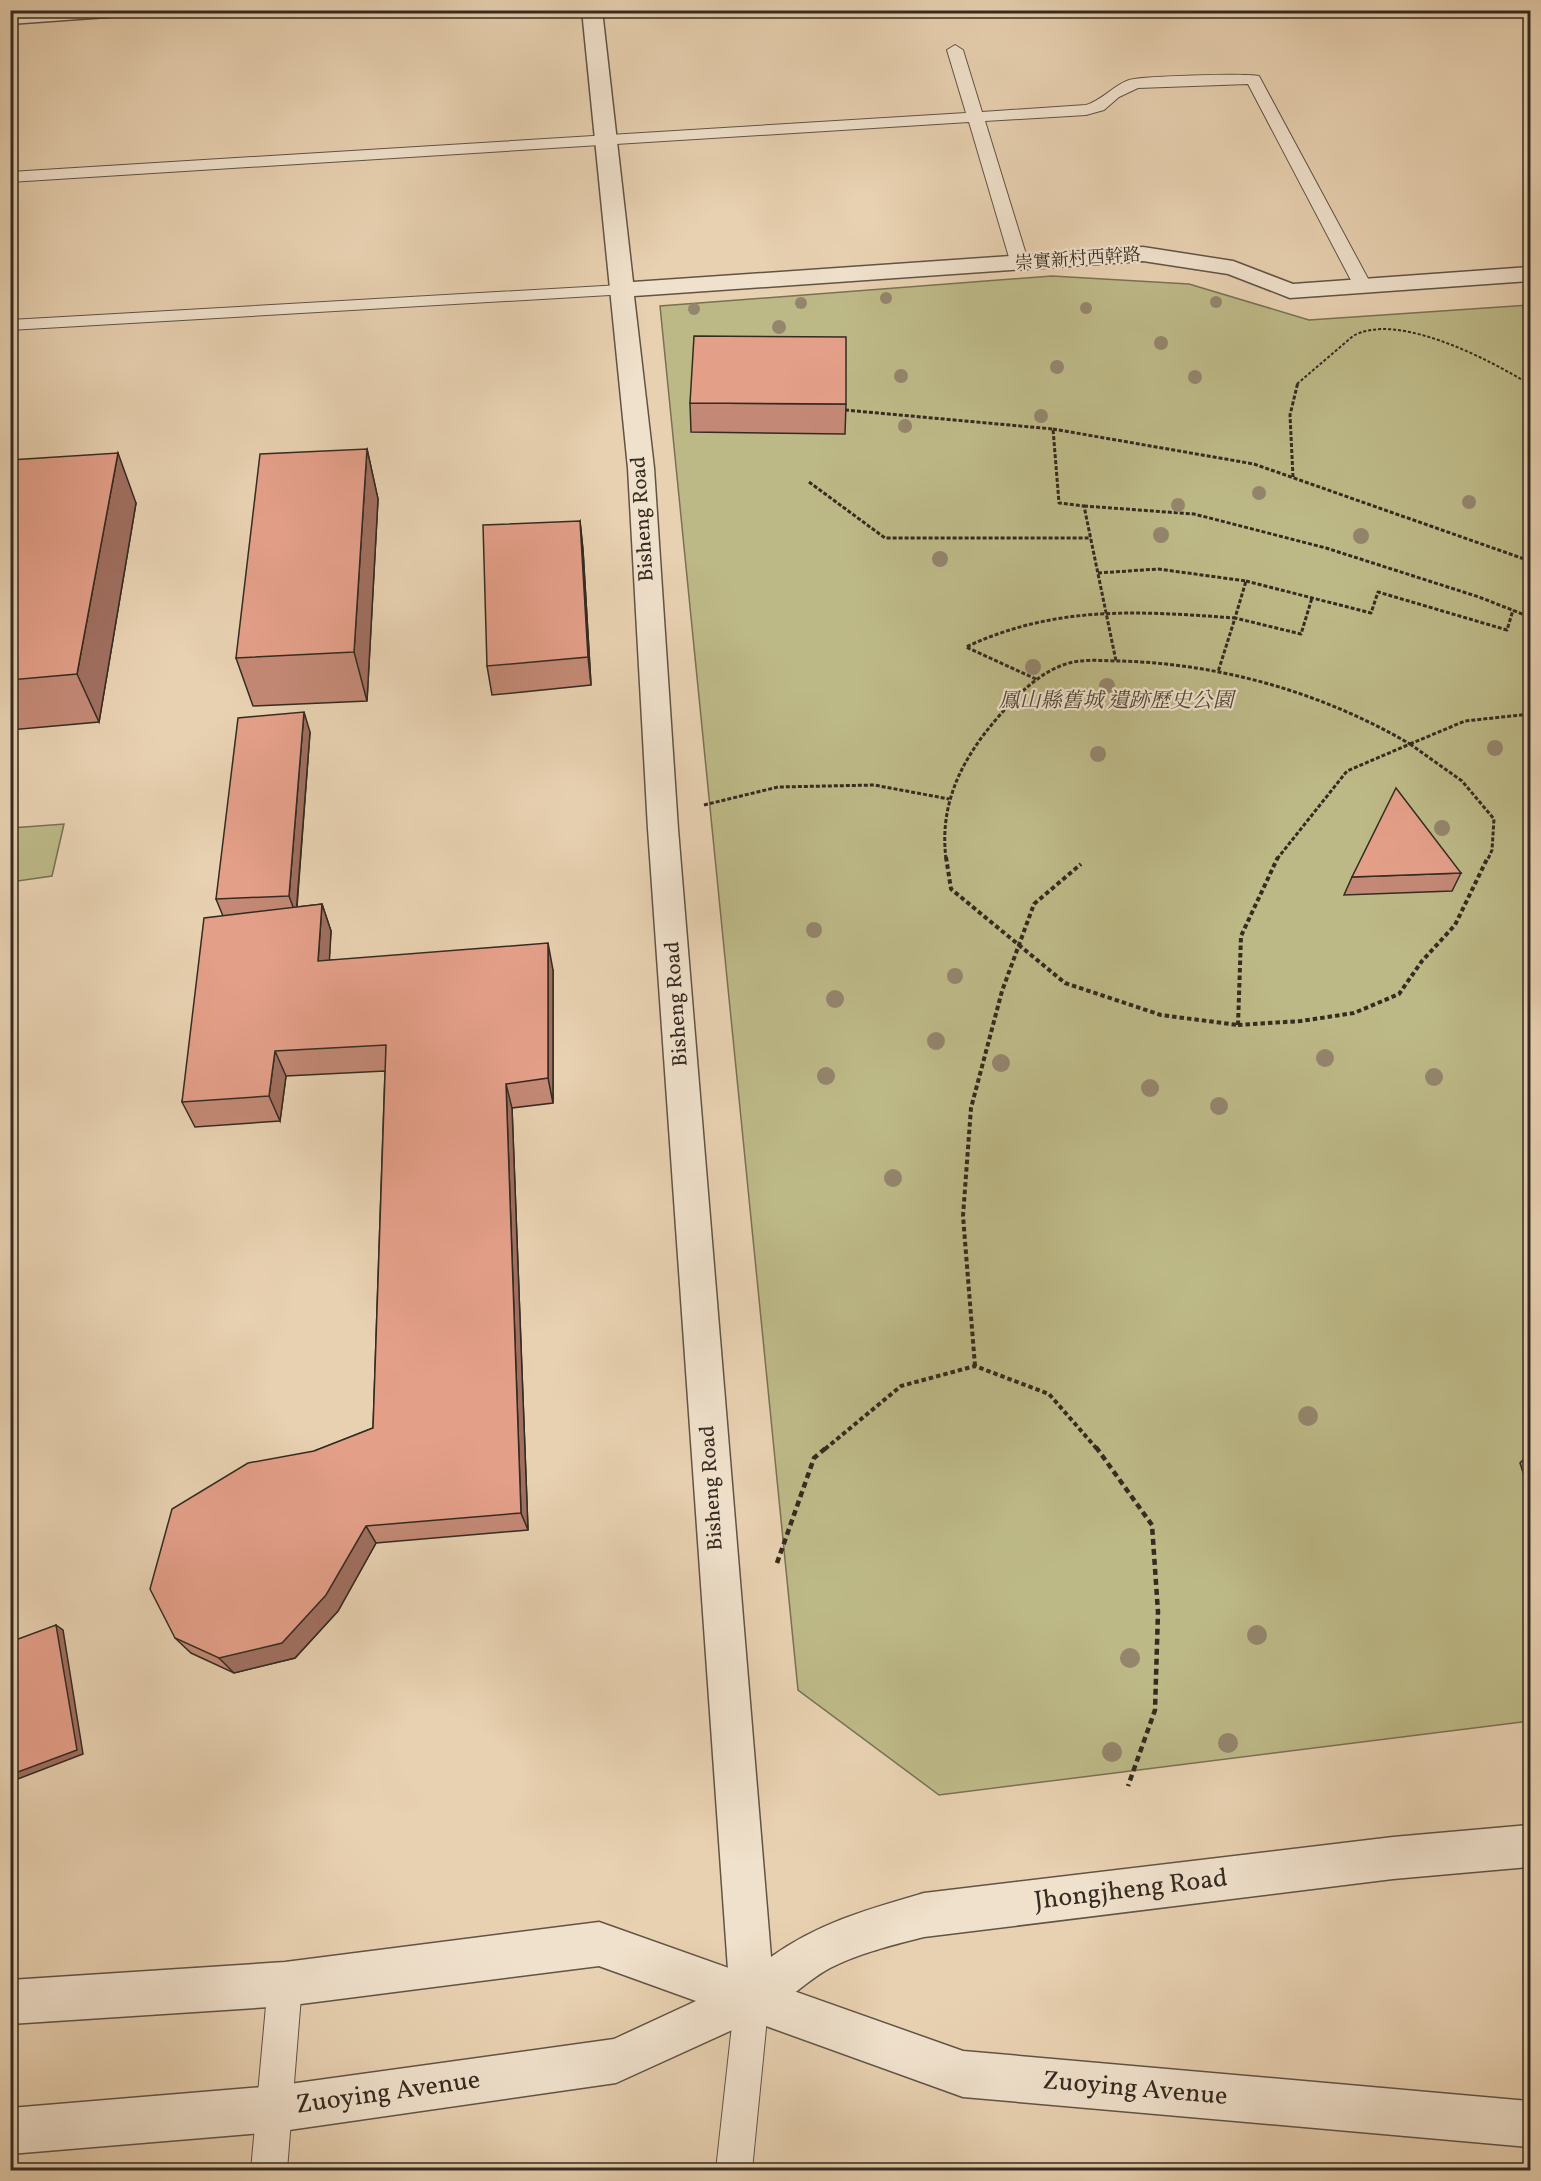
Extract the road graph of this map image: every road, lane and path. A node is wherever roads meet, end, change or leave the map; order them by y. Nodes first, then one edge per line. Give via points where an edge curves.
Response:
1 (121, 10) edge
2 (592, 10) edge
3 (10, 18) edge
4 (955, 50) dead end
5 (974, 117) junction
6 (604, 140) junction
7 (10, 177) edge
8 (1020, 264) junction
9 (1530, 274) edge
10 (1363, 286) junction
11 (621, 290) junction
12 (10, 325) edge
13 (1530, 384) edge
14 (845, 410) edge
15 (1053, 429) junction
16 (1293, 477) junction
17 (809, 482) dead end
18 (1084, 506) junction
19 (1091, 538) junction
20 (1530, 561) edge
21 (1098, 573) junction
22 (1246, 581) junction
23 (1312, 598) junction
24 (1513, 610) junction
25 (1106, 615) junction
26 (1530, 617) edge
27 (1235, 618) junction
28 (1116, 661) junction
29 (1218, 672) junction
30 (1036, 679) junction
31 (1530, 714) edge
32 (1410, 743) junction
33 (949, 799) junction
34 (663, 813) junction
35 (1081, 864) dead end
36 (1018, 947) junction
37 (1238, 1025) junction
38 (975, 1366) junction
39 (777, 1563) dead end
40 (1128, 1786) dead end
41 (1530, 1846) edge
42 (285, 1984) junction
43 (752, 1998) junction
44 (10, 2002) edge
45 (275, 2109) junction
46 (1530, 2124) edge
47 (10, 2131) edge
48 (268, 2170) edge
49 (734, 2170) edge

1 - 3 street
2 - 6 street, Bisheng Road
4 - 5 lane
5 - 6 lane
5 - 8 lane
5 - 10 lane via 1086,110 1098,107 1135,83 1253,79
6 - 7 lane
6 - 11 street, Bisheng Road
8 - 10 street, 崇實新村西幹路 via 1143,254 1233,268 1290,291
8 - 11 street, 崇實新村西幹路
9 - 10 street, 崇實新村西幹路
11 - 12 lane
11 - 34 street, Bisheng Road via 641,468
13 - 16 path via 1473,353 1428,339 1389,328 1362,332 1298,381 1291,410
14 - 15 path
15 - 16 path via 1254,465
15 - 18 path via 1059,503
16 - 20 path
17 - 19 path via 885,538
18 - 19 path
18 - 24 path via 1194,514 1326,548
19 - 21 path
21 - 22 path via 1158,569
21 - 25 path
22 - 23 path
22 - 27 path
23 - 24 path via 1371,613 1378,592 1507,630
23 - 27 path via 1301,634
24 - 26 path
25 - 27 path via 1171,613
25 - 28 path
25 - 30 path via 1070,616 1013,626 966,647
27 - 29 path
28 - 29 path via 1143,660
28 - 30 path via 1071,663
29 - 32 path via 1289,688
30 - 33 path via 986,731 958,771
31 - 32 path via 1465,721
32 - 37 path via 1347,771 1274,862 1242,936
32 - 37 path via 1463,781 1494,819 1491,850 1455,926 1422,961 1399,994 1354,1013
33 - 34 path via 874,785 778,787
33 - 36 path via 944,834 951,889
34 - 43 street, Bisheng Road
35 - 36 path via 1034,904
36 - 37 path via 1065,983 1161,1015
36 - 38 path via 1002,991 971,1108 963,1216
38 - 39 path via 901,1386 814,1458
38 - 40 path via 1049,1394 1098,1450 1152,1525 1158,1612 1155,1710
41 - 43 street, Jhongjheng Road via 1393,1858 924,1915 814,1952
42 - 43 street, Zuoying Avenue via 599,1944
42 - 44 street, Zuoying Avenue
42 - 45 lane
43 - 45 street, Zuoying Avenue via 616,2061
43 - 46 street, Zuoying Avenue via 963,2074
43 - 49 lane
45 - 47 street, Zuoying Avenue
45 - 48 lane

